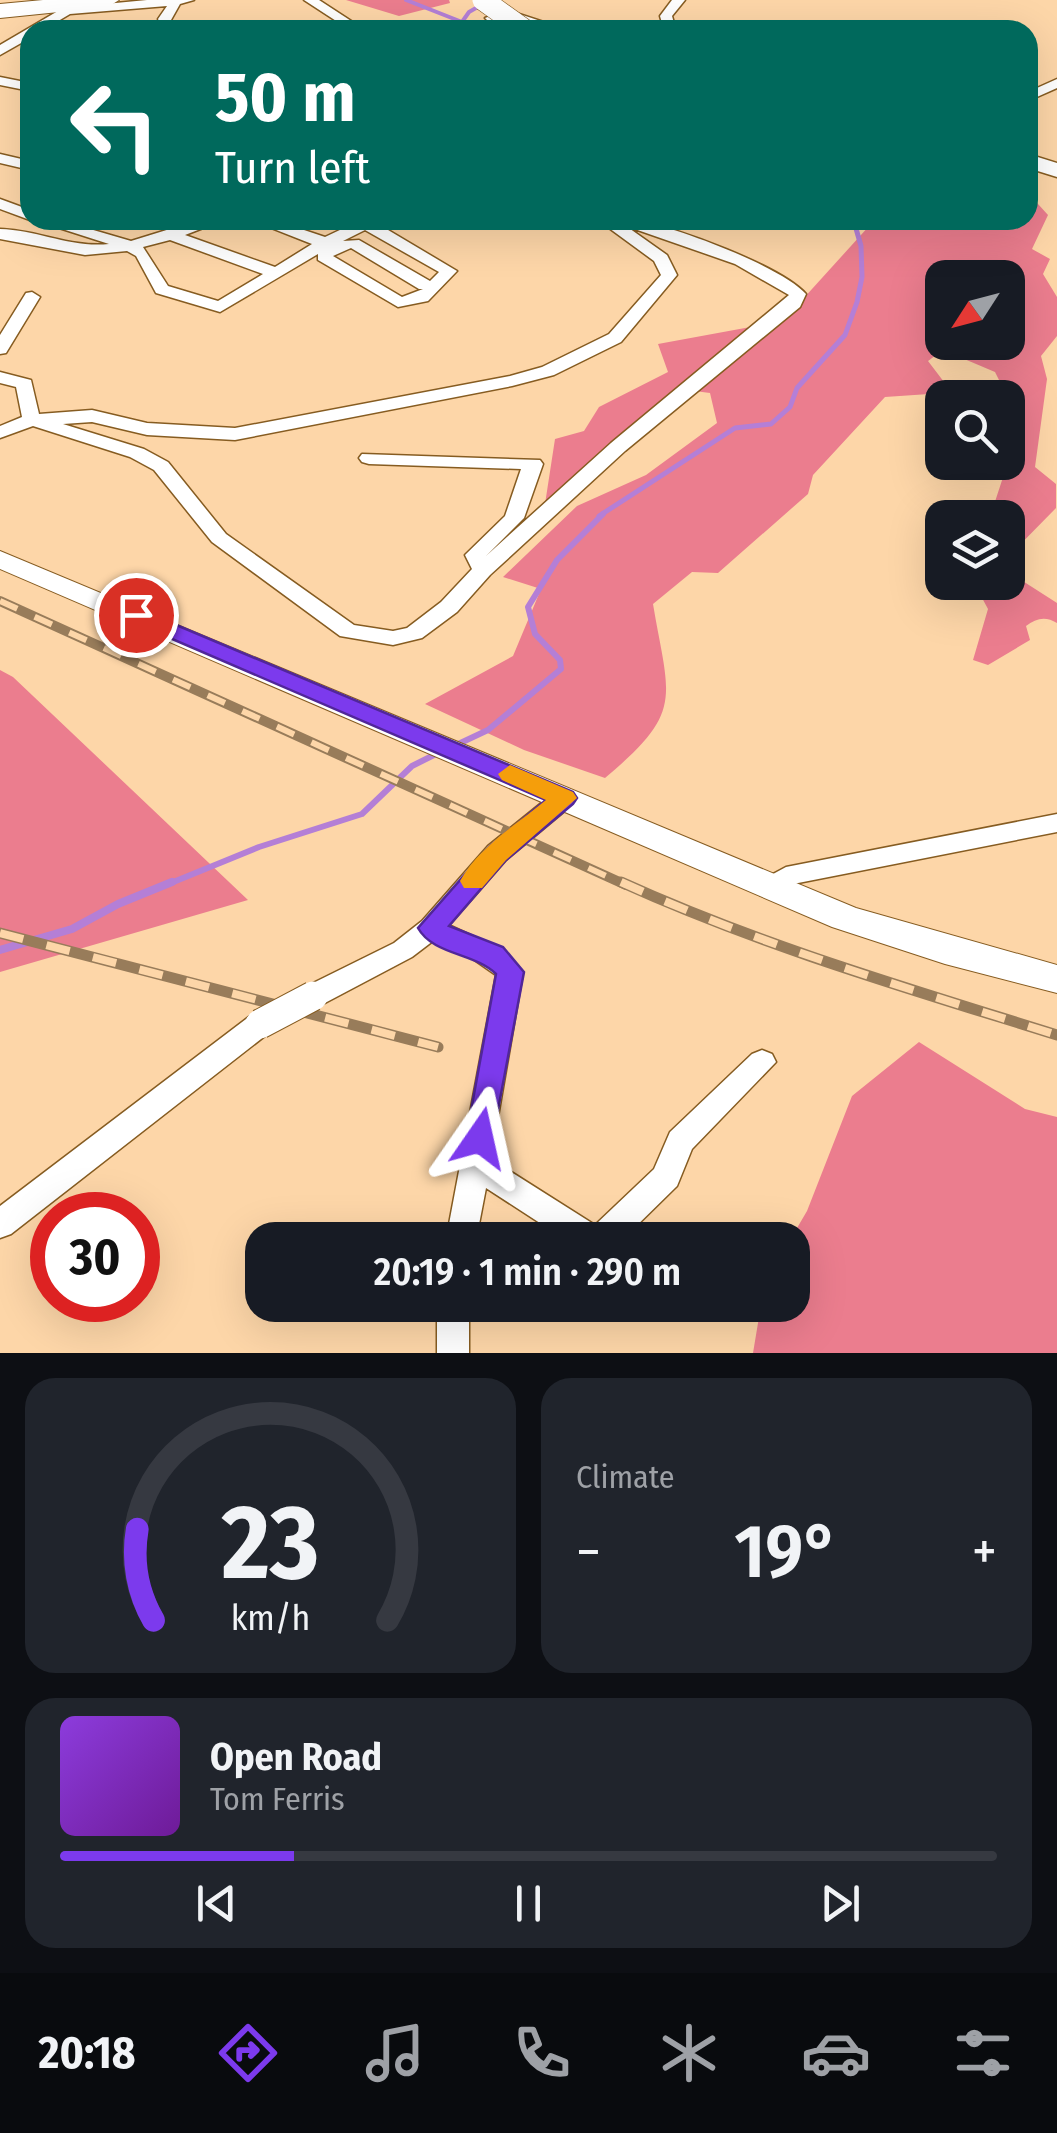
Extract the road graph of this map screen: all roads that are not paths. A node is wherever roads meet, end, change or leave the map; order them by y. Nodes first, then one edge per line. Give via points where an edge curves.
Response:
1 (40, 0) edge
2 (108, 0) edge
3 (188, 0) edge
4 (310, 0) edge
5 (483, 0) edge
6 (174, 1) edge
7 (0, 3) edge
8 (78, 5) edge
9 (0, 11) edge
10 (51, 20) edge
11 (343, 20) edge
12 (493, 20) edge
13 (511, 20) edge
14 (525, 20) edge
15 (77, 230) edge
16 (180, 230) edge
17 (289, 230) edge
18 (360, 230) edge
19 (368, 230) edge
20 (382, 230) edge
21 (620, 230) edge
22 (652, 230) edge
23 (0, 234) edge
24 (166, 234) junction
25 (326, 242) junction
26 (353, 243) junction
27 (126, 244) junction
28 (274, 272) junction
29 (436, 287) junction
30 (32, 298) dead end
31 (0, 349) edge
32 (0, 377) edge
33 (32, 420) junction
34 (0, 432) edge
35 (369, 458) dead end
36 (0, 559) edge
37 (484, 570) junction
38 (553, 793) junction
39 (1057, 823) edge
40 (769, 888) junction
41 (431, 928) junction
42 (1057, 979) edge
43 (762, 1062) dead end
44 (474, 1173) junction
45 (464, 1222) edge
46 (564, 1222) edge
47 (620, 1222) edge
48 (0, 1224) edge
49 (452, 1322) edge
50 (453, 1353) edge

1 - 7 highway
2 - 8 highway
3 - 6 street
4 - 11 street
5 - 13 main road, bridge
6 - 8 street
8 - 9 highway
8 - 10 street
12 - 14 street via 508,14
15 - 27 street
16 - 24 street
17 - 25 street
18 - 25 street
19 - 26 street
20 - 29 street via 449,271
21 - 33 street via 661,258 669,275 615,338 548,371 234,434 147,429 92,416
22 - 37 street via 789,285 798,294 794,303 618,447
23 - 27 street via 82,250
24 - 27 street
24 - 28 street
25 - 28 street
26 - 29 street
26 - 29 street via 324,258 398,302 412,303
27 - 28 street via 142,253 162,290 220,307
30 - 31 street
32 - 33 street via 25,384
33 - 34 street
33 - 37 street via 161,466 219,538 348,631 393,638 414,633
35 - 37 street via 534,464 514,518 475,555
36 - 38 street
38 - 40 street
38 - 41 street
39 - 40 street via 786,876
40 - 42 street via 884,932
41 - 44 street via 493,954 510,972
41 - 48 street, bridge via 403,950 260,1024
43 - 47 street via 680,1141 666,1177
44 - 45 street
44 - 46 street via 494,1178
49 - 50 street

